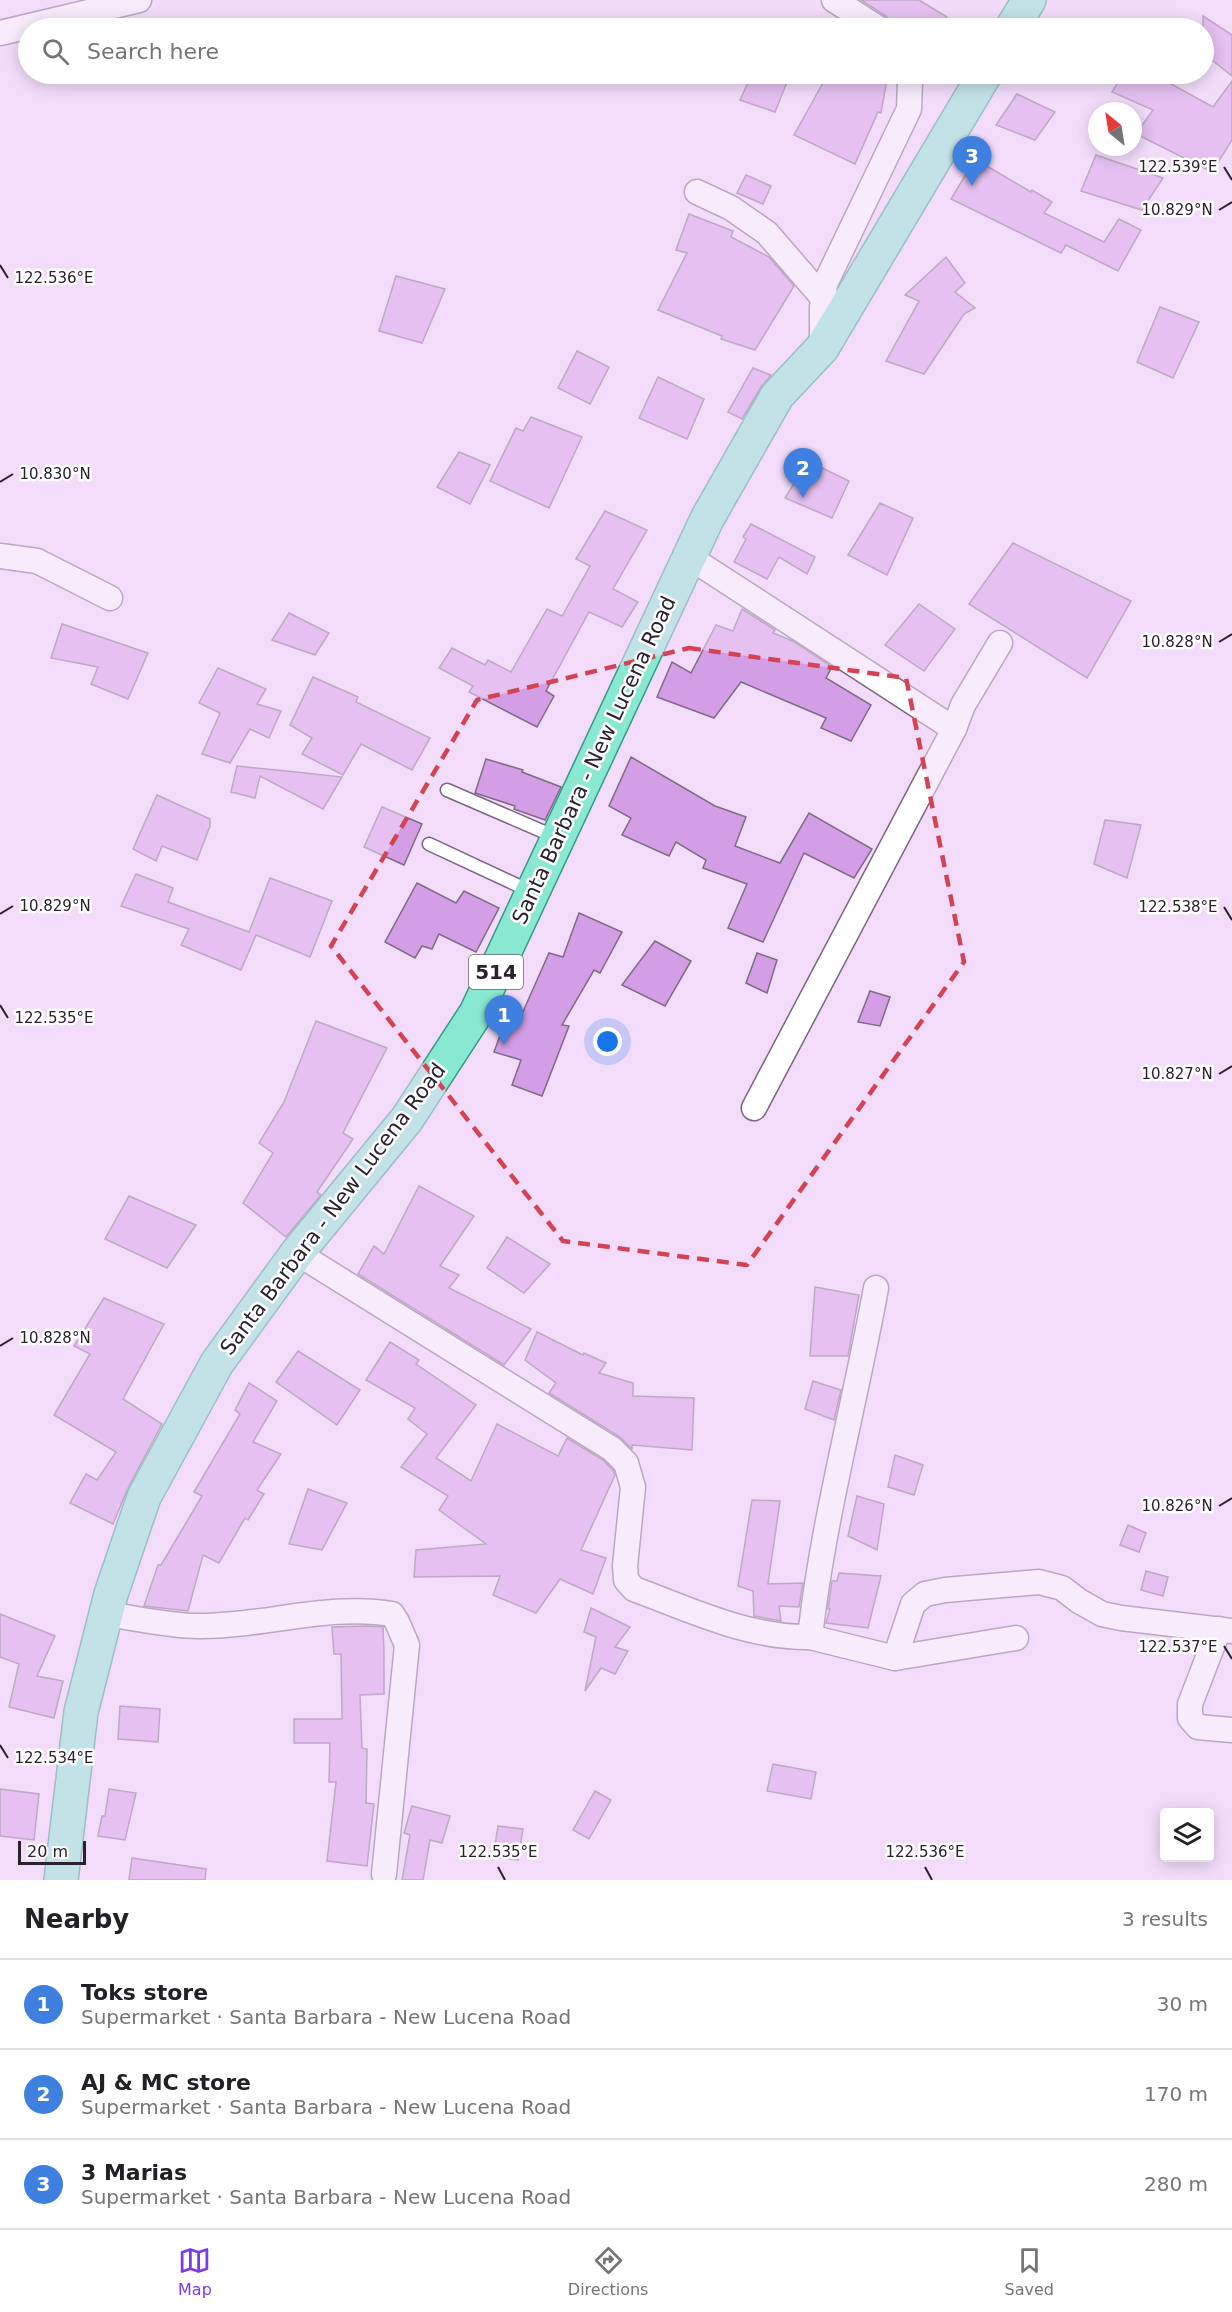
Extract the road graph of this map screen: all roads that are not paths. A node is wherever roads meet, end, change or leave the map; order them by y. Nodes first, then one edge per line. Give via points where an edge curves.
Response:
1 (139, 0) edge
2 (834, 0) edge
3 (1029, 0) edge
4 (63, 18) edge
5 (862, 18) edge
6 (1018, 18) edge
7 (18, 29) edge
8 (0, 33) edge
9 (910, 84) edge
10 (979, 84) edge
11 (697, 192) dead end
12 (823, 298) junction
13 (822, 348) junction
14 (0, 556) edge
15 (689, 557) junction
16 (110, 598) dead end
17 (1000, 643) dead end
18 (954, 729) junction
19 (447, 790) dead end
20 (559, 838) junction
21 (429, 844) dead end
22 (533, 893) junction
23 (754, 1108) dead end
24 (297, 1253) junction
25 (876, 1288) dead end
26 (106, 1614) junction
27 (1225, 1630) edge
28 (810, 1636) junction
29 (1016, 1638) dead end
30 (895, 1658) junction
31 (1232, 1730) edge
32 (384, 1874) dead end
33 (62, 1880) edge

1 - 4 street
2 - 5 street
3 - 6 main road
7 - 8 street
9 - 12 street via 909,109 825,284
10 - 13 main road, Santa Barbara - New Lucena Road / 514
11 - 12 street via 731,208 767,233
12 - 13 street
13 - 15 main road, Santa Barbara - New Lucena Road / 514 via 777,396
14 - 16 street via 37,561
15 - 18 street
15 - 20 main road, Santa Barbara - New Lucena Road / 514
17 - 18 street via 963,705
18 - 23 street
19 - 20 lane
20 - 22 main road, Santa Barbara - New Lucena Road / 514
21 - 22 lane
22 - 24 main road, Santa Barbara - New Lucena Road / 514 via 476,1013 406,1119
24 - 26 main road, Santa Barbara - New Lucena Road / 514 via 217,1363 144,1497
24 - 28 street via 612,1449 626,1463 633,1487 625,1566 626,1580 634,1589 741,1629
25 - 28 street
26 - 32 street via 197,1626 370,1610 392,1614 407,1645
26 - 33 main road, Santa Barbara - New Lucena Road / 514 via 81,1713
27 - 30 street via 1101,1614 1062,1588 1040,1582 980,1587 925,1594 914,1604
27 - 31 street via 1190,1704 1190,1718 1198,1727
28 - 30 street
29 - 30 street

